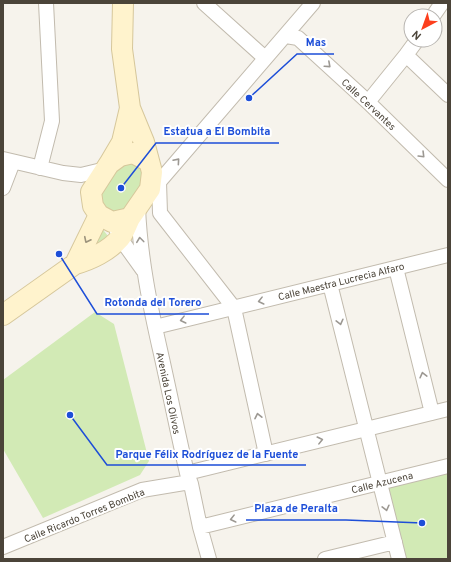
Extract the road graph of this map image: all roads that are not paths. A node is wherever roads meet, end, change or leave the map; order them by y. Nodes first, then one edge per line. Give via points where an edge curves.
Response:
1 (46, 3) edge
2 (123, 3) edge
3 (204, 3) edge
4 (313, 3) edge
5 (286, 36) junction
6 (411, 48) edge
7 (406, 55) junction
8 (265, 58) junction
9 (448, 95) edge
10 (368, 102) junction
11 (130, 108) junction
12 (8, 160) edge
13 (148, 161) junction
14 (108, 167) junction
15 (40, 168) junction
16 (63, 174) junction
17 (448, 180) edge
18 (155, 185) junction
19 (3, 188) edge
20 (90, 192) junction
21 (120, 220) junction
22 (448, 255) edge
23 (75, 264) junction
24 (396, 268) junction
25 (144, 272) junction
26 (330, 284) junction
27 (234, 308) junction
28 (3, 315) edge
29 (155, 327) junction
30 (448, 409) edge
31 (432, 413) junction
32 (367, 429) junction
33 (266, 454) junction
34 (448, 466) edge
35 (189, 478) junction
36 (380, 483) junction
37 (200, 527) junction
38 (395, 542) junction
39 (3, 547) edge
40 (209, 559) edge
41 (325, 559) edge
42 (399, 559) edge

1 - 15 street via 52,121
2 - 11 street via 122,49
3 - 8 street
4 - 5 street
5 - 8 street
5 -> 10 street, Calle Cervantes via 298,38
6 - 7 street
7 - 9 street
7 - 10 street
18 -> 8 street
10 -> 17 street, Calle Cervantes
11 - 13 street via 144,142
11 - 14 street via 122,142
12 - 15 street
12 - 19 street
13 - 14 street via 133,153 120,156
13 - 18 street
14 - 16 street via 81,175
14 - 20 street
15 - 16 street
16 - 20 street
18 - 21 street
18 - 27 street via 160,213
20 - 21 street via 93,206
21 -> 23 street
21 - 23 street via 108,248 88,260
21 - 25 street, Avenida Los Olivos
25 -> 21 street, Avenida Los Olivos via 138,229
22 - 24 street, Calle Maestra Lucrecia Alfaro
23 - 28 street
24 - 26 street, Calle Maestra Lucrecia Alfaro
31 -> 24 street
25 - 29 street, Avenida Los Olivos
26 -> 27 street, Calle Maestra Lucrecia Alfaro
26 -> 32 street
27 -> 29 street, Calle Maestra Lucrecia Alfaro
33 -> 27 street
29 - 35 street, Avenida Los Olivos
30 - 31 street, Calle Ricardo Torres Bombita
31 - 32 street, Calle Ricardo Torres Bombita
33 -> 32 street, Calle Ricardo Torres Bombita
32 - 36 street
33 - 35 street, Calle Ricardo Torres Bombita
34 - 36 street, Calle Azucena
35 - 37 street, Avenida Los Olivos
35 - 39 street, Calle Ricardo Torres Bombita via 142,490
36 -> 37 street, Calle Azucena
36 -> 38 street
37 - 40 street, Avenida Los Olivos
38 - 41 street
38 - 42 street

